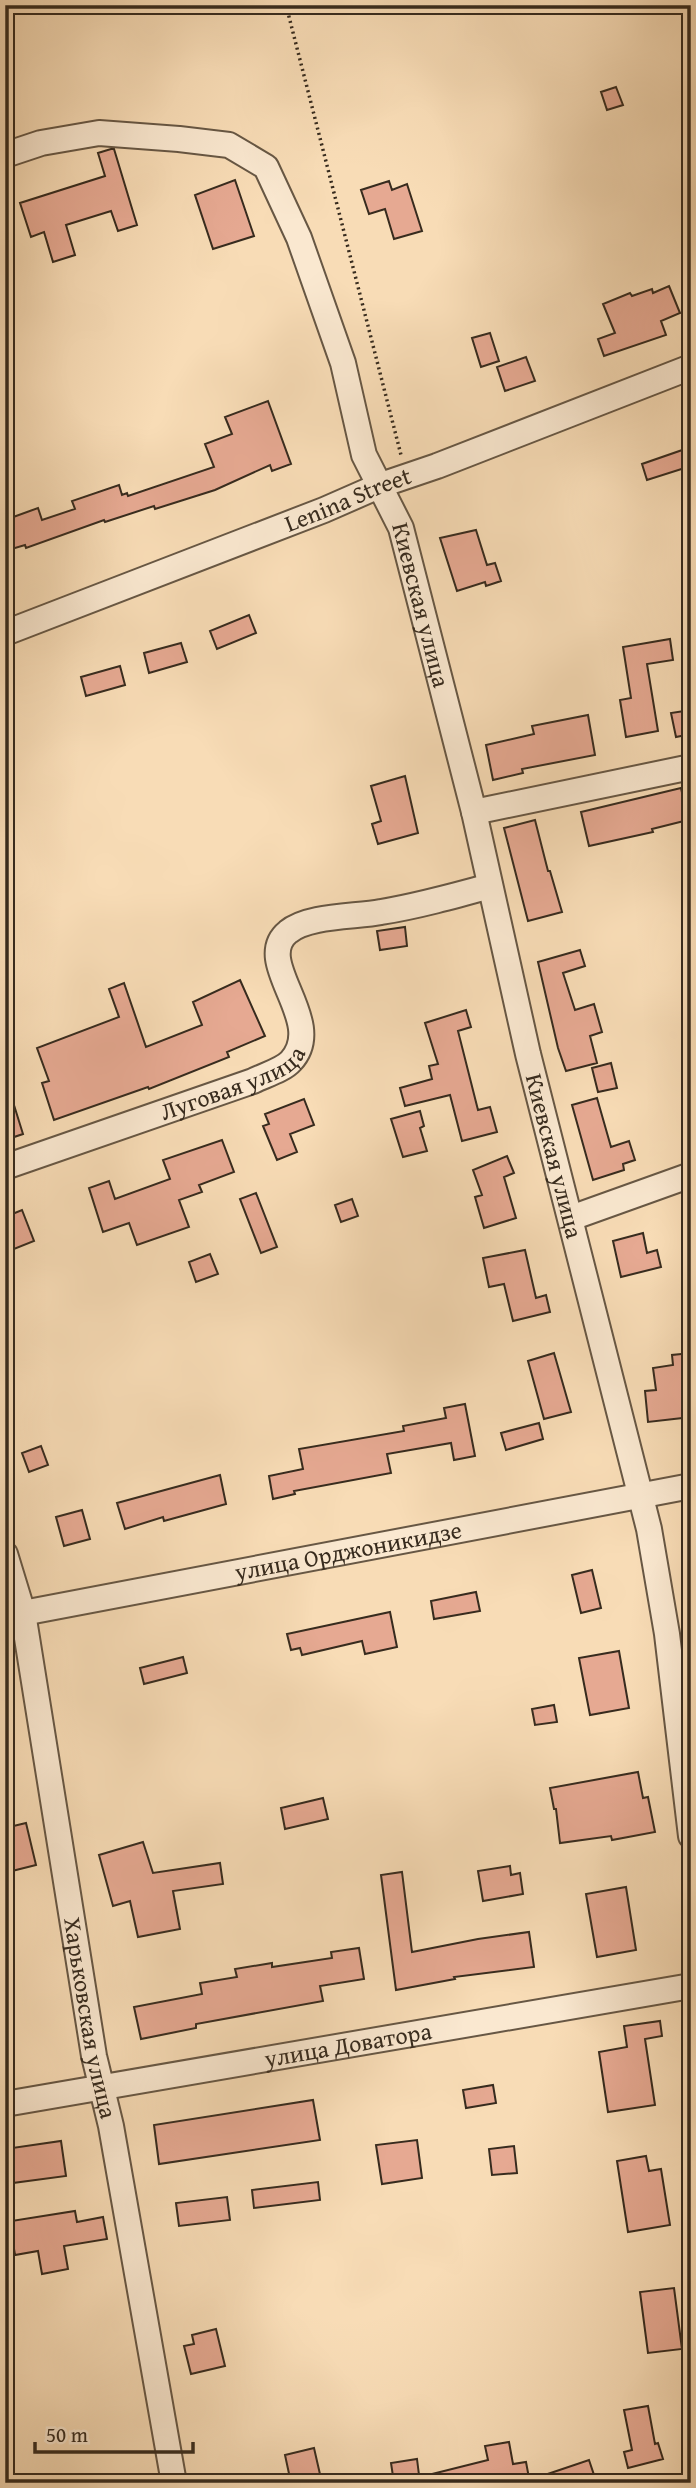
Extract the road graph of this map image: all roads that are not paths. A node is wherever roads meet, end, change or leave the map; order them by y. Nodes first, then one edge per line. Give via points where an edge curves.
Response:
1 (5, 155) edge
2 (691, 367) edge
3 (381, 485) junction
4 (5, 633) edge
5 (691, 767) edge
6 (474, 812) junction
7 (490, 886) junction
8 (5, 1167) edge
9 (691, 1175) edge
10 (571, 1218) junction
11 (691, 1486) edge
12 (640, 1496) junction
13 (5, 1554) edge
14 (14, 1616) edge
15 (691, 1836) edge
16 (691, 1986) edge
17 (100, 2087) junction
18 (5, 2104) edge
19 (174, 2483) edge

1 - 3 street, Киевская улица via 99,133 229,145 266,167 304,250 343,363 364,455
2 - 3 street, Lenina Street
3 - 4 street, Lenina Street
3 - 6 street, Киевская улица via 401,528
5 - 6 street
6 - 7 street, Киевская улица
7 - 8 street, Луговая улица via 295,927 282,939 278,952 303,1029 301,1045 290,1062 253,1081
7 - 10 street, Киевская улица
9 - 10 street
10 - 12 street, Киевская улица
11 - 12 street, улица Орджоникидзе
12 - 14 street, улица Орджоникидзе
12 - 15 street, Киевская улица via 667,1634
13 - 14 street, Харьковская улица
14 - 17 street, Харьковская улица
16 - 17 street, улица Доватора
17 - 18 street, улица Доватора
17 - 19 street, Харьковская улица via 111,2126

